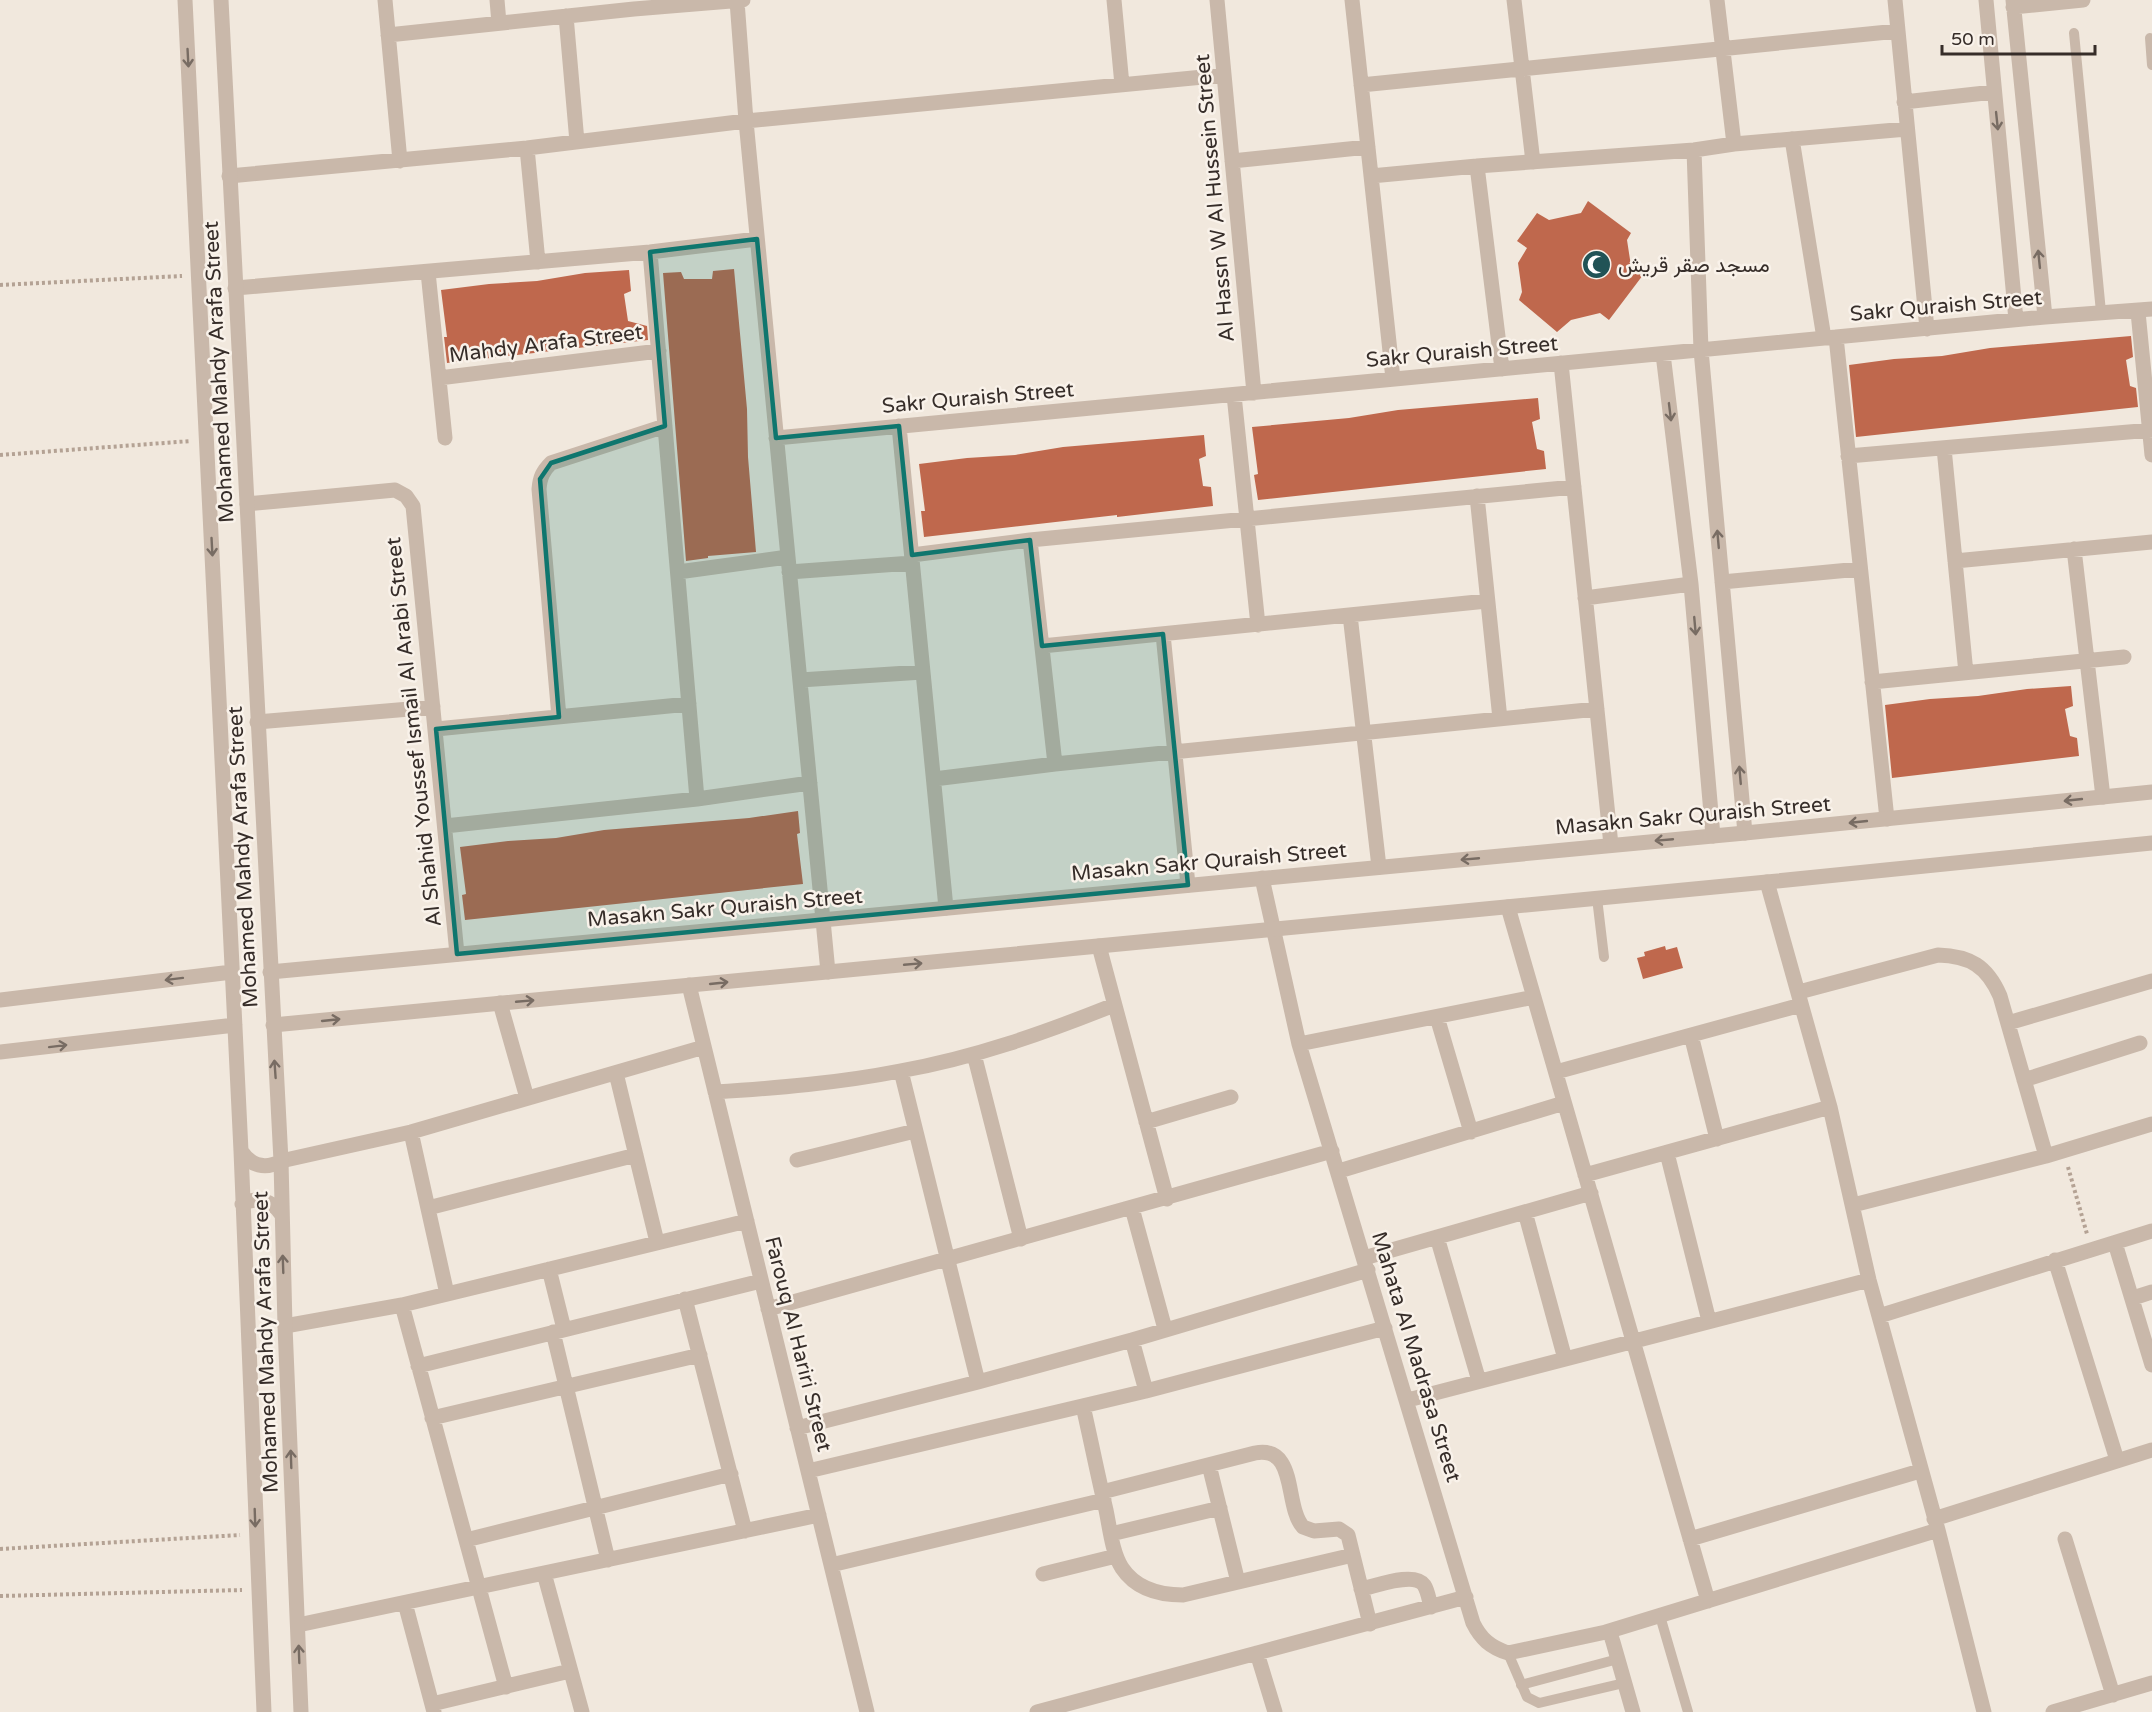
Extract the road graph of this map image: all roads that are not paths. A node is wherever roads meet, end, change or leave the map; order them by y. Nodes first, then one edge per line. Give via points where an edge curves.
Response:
1 (185, 0) edge
2 (221, 0) edge
3 (385, 0) edge
4 (496, 0) edge
5 (740, 0) edge
6 (1114, 0) edge
7 (1217, 0) edge
8 (1352, 0) edge
9 (1514, 0) edge
10 (1717, 0) edge
11 (1894, 0) edge
12 (1986, 0) edge
13 (2083, 0) edge
14 (634, 4) edge
15 (2013, 4) edge
16 (566, 16) junction
17 (499, 23) junction
18 (1898, 31) junction
19 (2074, 33) dead end
20 (388, 35) junction
21 (2150, 38) dead end
22 (1722, 49) junction
23 (2152, 65) edge
24 (1522, 69) junction
25 (1224, 75) junction
26 (1361, 85) junction
27 (1122, 86) junction
28 (1994, 92) junction
29 (1904, 102) junction
30 (746, 121) junction
31 (1907, 129) junction
32 (1792, 139) junction
33 (577, 142) junction
34 (1734, 144) junction
35 (1368, 147) junction
36 (527, 148) junction
37 (1694, 150) junction
38 (400, 161) junction
39 (1232, 161) junction
40 (1533, 162) junction
41 (1477, 166) junction
42 (229, 176) junction
43 (1371, 176) junction
44 (757, 239) junction
45 (650, 252) junction
46 (538, 262) junction
47 (428, 272) junction
48 (235, 288) junction
49 (2145, 311) edge
50 (2101, 312) junction
51 (2045, 317) junction
52 (2016, 320) junction
53 (1927, 329) junction
54 (1830, 338) junction
55 (1701, 350) junction
56 (659, 351) junction
57 (1663, 354) junction
58 (1562, 363) junction
59 (1502, 369) junction
60 (439, 378) junction
61 (1393, 379) junction
62 (1254, 393) junction
63 (1234, 395) junction
64 (665, 426) junction
65 (899, 426) junction
66 (2151, 430) edge
67 (445, 438) dead end
68 (776, 438) junction
69 (1944, 448) junction
70 (2152, 455) edge
71 (1848, 456) junction
72 (1574, 487) junction
73 (1477, 496) junction
74 (247, 504) junction
75 (1247, 519) junction
76 (1030, 540) junction
77 (2152, 542) edge
78 (2074, 549) junction
79 (912, 559) junction
80 (1955, 561) junction
81 (789, 565) junction
82 (1860, 569) junction
83 (678, 572) junction
84 (1722, 582) junction
85 (1691, 584) junction
86 (1585, 598) junction
87 (1487, 601) junction
88 (1350, 615) junction
89 (1258, 625) junction
90 (1163, 634) junction
91 (1042, 646) junction
92 (2124, 657) dead end
93 (2087, 661) junction
94 (923, 672) junction
95 (1966, 673) junction
96 (800, 680) junction
97 (1872, 682) junction
98 (689, 704) junction
99 (433, 707) junction
100 (1597, 709) junction
101 (559, 717) junction
102 (1500, 719) junction
103 (257, 722) junction
104 (435, 729) junction
105 (1363, 733) junction
106 (1175, 752) junction
107 (1055, 764) junction
108 (934, 779) junction
109 (810, 783) junction
110 (2152, 792) edge
111 (2103, 797) junction
112 (697, 799) junction
113 (1887, 819) junction
114 (445, 826) junction
115 (1745, 833) junction
116 (1713, 836) junction
117 (2152, 843) edge
118 (1611, 845) junction
119 (1379, 867) junction
120 (1262, 878) junction
121 (1767, 882) junction
122 (1188, 885) junction
123 (1597, 898) junction
124 (1508, 907) junction
125 (946, 908) junction
126 (823, 920) junction
127 (1272, 930) junction
128 (1099, 946) junction
129 (457, 954) junction
130 (1604, 957) dead end
131 (232, 972) junction
132 (270, 972) junction
133 (828, 972) junction
134 (2152, 981) edge
135 (689, 986) junction
136 (1534, 997) junction
137 (1800, 999) junction
138 (0, 1000) edge
139 (500, 1003) junction
140 (1114, 1005) junction
141 (1437, 1017) junction
142 (2008, 1023) junction
143 (235, 1025) junction
144 (273, 1025) junction
145 (1691, 1035) junction
146 (2140, 1043) dead end
147 (1299, 1044) junction
148 (704, 1047) junction
149 (0, 1052) edge
150 (975, 1054) junction
151 (901, 1071) junction
152 (1556, 1072) junction
153 (616, 1073) junction
154 (2024, 1080) junction
155 (715, 1092) junction
156 (1231, 1097) dead end
157 (527, 1098) junction
158 (1564, 1103) junction
159 (1830, 1107) junction
160 (1146, 1122) junction
161 (2152, 1124) edge
162 (915, 1131) junction
163 (411, 1132) junction
164 (1471, 1132) junction
165 (1717, 1138) junction
166 (241, 1151) junction
167 (1332, 1151) junction
168 (1667, 1153) junction
169 (636, 1155) junction
170 (2046, 1156) junction
171 (797, 1160) dead end
172 (281, 1161) junction
173 (1338, 1171) junction
174 (1585, 1175) junction
175 (1591, 1193) junction
176 (1167, 1199) junction
177 (242, 1204) junction
178 (1853, 1205) junction
179 (428, 1208) junction
180 (1132, 1209) junction
181 (1525, 1212) junction
182 (282, 1215) junction
183 (747, 1221) junction
184 (2152, 1231) edge
185 (1437, 1237) junction
186 (1021, 1239) junction
187 (657, 1242) junction
188 (2115, 1243) junction
189 (947, 1260) junction
190 (2055, 1260) junction
191 (1366, 1264) junction
192 (549, 1269) junction
193 (1869, 1280) junction
194 (761, 1281) junction
195 (2152, 1292) edge
196 (447, 1294) junction
197 (2133, 1298) junction
198 (685, 1299) junction
199 (402, 1305) junction
200 (768, 1309) junction
201 (1879, 1316) junction
202 (1709, 1321) junction
203 (285, 1326) junction
204 (1385, 1328) junction
205 (1165, 1329) junction
206 (558, 1331) junction
207 (1132, 1340) junction
208 (1633, 1341) junction
209 (700, 1355) junction
210 (1565, 1359) junction
211 (418, 1365) junction
212 (2152, 1365) edge
213 (978, 1382) junction
214 (1479, 1382) junction
215 (566, 1387) junction
216 (1146, 1391) junction
217 (1408, 1400) junction
218 (1083, 1406) junction
219 (432, 1418) junction
220 (798, 1428) junction
221 (2152, 1450) edge
222 (2117, 1460) junction
223 (1209, 1465) junction
224 (808, 1471) junction
225 (1920, 1471) junction
226 (730, 1474) junction
227 (1103, 1496) junction
228 (595, 1508) junction
229 (1220, 1508) junction
230 (819, 1515) junction
231 (1936, 1525) junction
232 (745, 1531) junction
233 (1111, 1534) junction
234 (1690, 1539) junction
235 (2065, 1539) dead end
236 (466, 1540) junction
237 (1353, 1555) junction
238 (1116, 1556) junction
239 (608, 1560) junction
240 (831, 1565) junction
241 (544, 1573) junction
242 (1043, 1574) dead end
243 (1238, 1582) junction
244 (479, 1587) junction
245 (1361, 1589) junction
246 (1466, 1597) junction
247 (1708, 1600) junction
248 (405, 1603) junction
249 (1431, 1607) junction
250 (1660, 1616) junction
251 (1370, 1624) junction
252 (298, 1625) junction
253 (1606, 1632) junction
254 (1257, 1653) junction
255 (1508, 1653) junction
256 (1618, 1659) junction
257 (570, 1671) junction
258 (1624, 1683) junction
259 (2152, 1683) edge
260 (1521, 1685) junction
261 (506, 1687) junction
262 (2113, 1695) junction
263 (1092, 1705) edge
264 (433, 1708) edge
265 (264, 1712) edge
266 (301, 1712) edge
267 (582, 1712) edge
268 (867, 1712) edge
269 (1037, 1712) edge
270 (1275, 1712) edge
271 (1633, 1712) edge
272 (1688, 1712) edge
273 (1984, 1712) edge
274 (2053, 1712) edge

1 -> 131 street, Mohamed Mahdy Arafa Street
2 - 42 street, Mohamed Mahdy Arafa Street
3 - 20 street
4 - 17 street
5 - 14 street
5 - 30 street
6 - 27 street
7 - 25 street, Al Hassn W Al Hussein Street
8 - 26 street
9 - 24 street
10 - 22 street
11 - 18 street
12 - 28 street
13 - 15 street
14 - 16 street
51 -> 15 street
16 - 17 street
16 - 33 street
17 - 20 street
18 - 22 street
18 - 29 street
19 - 50 lane
20 - 38 street
21 - 23 lane
22 - 24 street
22 - 34 street
24 - 26 street
24 - 40 street
25 - 27 street
25 - 39 street, Al Hassn W Al Hussein Street
26 - 35 street
27 - 30 street
28 - 29 street
28 -> 52 street
29 - 31 street
30 - 33 street
30 - 44 street
31 - 32 street
31 - 53 street
32 - 34 street
32 - 54 street
33 - 36 street
34 - 37 street
35 - 39 street
35 - 43 street
36 - 38 street
36 - 46 street
37 - 40 street
37 - 55 street
38 - 42 street
39 - 62 street, Al Hassn W Al Hussein Street
40 - 41 street
41 - 43 street
41 - 59 street
42 - 48 street, Mohamed Mahdy Arafa Street
43 - 61 street
44 - 45 street
44 - 68 street
45 - 46 street
45 - 56 street
46 - 47 street
47 - 48 street
47 - 60 street
48 - 74 street, Mohamed Mahdy Arafa Street
49 - 50 street, Sakr Quraish Street
49 - 66 street
50 - 51 street, Sakr Quraish Street
51 - 52 street, Sakr Quraish Street
52 - 53 street, Sakr Quraish Street
53 - 54 street, Sakr Quraish Street
54 - 55 street, Sakr Quraish Street
54 - 71 street
55 - 57 street, Sakr Quraish Street
84 -> 55 street
56 - 60 street, Mahdy Arafa Street
56 - 64 street
57 - 58 street, Sakr Quraish Street
57 -> 85 street
58 - 59 street, Sakr Quraish Street
58 - 72 street
59 - 61 street, Sakr Quraish Street
60 - 67 street
61 - 62 street, Sakr Quraish Street
62 - 63 street, Sakr Quraish Street
63 - 65 street, Sakr Quraish Street
63 - 75 street
64 - 83 street
64 - 101 street via 551,463 540,479
65 - 68 street, Sakr Quraish Street
65 - 79 street
66 - 69 street
66 - 70 street
68 - 81 street
69 - 71 street
69 - 80 street
71 - 82 street
72 - 73 street
72 - 86 street
73 - 75 street
73 - 87 street
74 - 99 street, Al Shahid Youssef Ismail Al Arabi Street via 395,490 406,496 413,506
74 - 103 street, Mohamed Mahdy Arafa Street
75 - 76 street
75 - 89 street
76 - 79 street
76 - 91 street
77 - 78 street
78 - 80 street
78 - 93 street
79 - 81 street
79 - 94 street
80 - 95 street
81 - 83 street
81 - 96 street
82 - 84 street
82 - 97 street
83 - 98 street
115 -> 84 street
85 - 86 street
85 -> 116 street
86 - 100 street
87 - 88 street
87 - 102 street
88 - 89 street
88 - 105 street
89 - 90 street
90 - 91 street
90 - 106 street
91 - 107 street
92 - 93 street
93 - 95 street
93 - 111 street
94 - 96 street
94 - 108 street
95 - 97 street
96 - 109 street
97 - 113 street
98 - 101 street
98 - 112 street
99 - 103 street
99 - 104 street, Al Shahid Youssef Ismail Al Arabi Street
100 - 102 street
100 - 118 street
101 - 104 street
102 - 105 street
103 - 132 street, Mohamed Mahdy Arafa Street
104 - 114 street, Al Shahid Youssef Ismail Al Arabi Street
105 - 106 street
105 - 119 street
106 - 107 street
106 - 122 street
107 - 108 street
108 - 125 street
109 - 112 street
109 - 126 street
110 - 111 street, Masakn Sakr Quraish Street
111 -> 113 street, Masakn Sakr Quraish Street
112 - 114 street
113 -> 115 street, Masakn Sakr Quraish Street
114 - 129 street, Al Shahid Youssef Ismail Al Arabi Street
115 - 116 street, Masakn Sakr Quraish Street
116 -> 118 street, Masakn Sakr Quraish Street
117 - 121 street
118 -> 119 street, Masakn Sakr Quraish Street
119 - 120 street, Masakn Sakr Quraish Street
120 - 122 street, Masakn Sakr Quraish Street
120 - 127 street, Mahata Al Madrasa Street
121 - 123 street
121 - 137 street
122 - 125 street, Masakn Sakr Quraish Street
123 - 124 street
123 - 130 lane
124 - 127 street
124 - 136 street
125 - 126 street, Masakn Sakr Quraish Street
126 - 129 street, Masakn Sakr Quraish Street
126 - 133 street
127 - 128 street
127 - 147 street, Mahata Al Madrasa Street
133 -> 128 street
128 - 140 street
129 - 132 street, Masakn Sakr Quraish Street
131 -> 138 street
131 - 143 street, Mohamed Mahdy Arafa Street
132 - 144 street, Mohamed Mahdy Arafa Street
135 -> 133 street
134 - 142 street
139 -> 135 street
135 - 148 street, Farouq Al Hariri Street
136 - 141 street
136 - 152 street
137 - 142 street via 1938,956 1954,956 1970,960 1994,981
137 - 145 street
137 - 159 street
144 -> 139 street
139 - 157 street
140 - 150 street
140 - 160 street
141 - 147 street
141 - 164 street
142 - 154 street
149 -> 143 street
143 - 166 street, Mohamed Mahdy Arafa Street
172 -> 144 street, Mohamed Mahdy Arafa Street
145 - 152 street
145 - 165 street
146 - 154 street
147 - 167 street, Mahata Al Madrasa Street
148 - 153 street
148 - 155 street, Farouq Al Hariri Street
150 - 151 street
150 - 186 street
151 - 155 street
151 - 162 street
152 - 158 street
153 - 157 street
153 - 169 street
154 - 170 street
155 - 183 street, Farouq Al Hariri Street
156 - 160 street
157 - 163 street
158 - 164 street
158 - 174 street
159 - 165 street
159 - 178 street
160 - 176 street
161 - 170 street
162 - 171 street
162 - 189 street
163 - 172 street
163 - 179 street
164 - 173 street
165 - 168 street
166 - 172 street via 258,1165
166 - 177 street, Mohamed Mahdy Arafa Street
167 - 173 street, Mahata Al Madrasa Street
167 - 176 street
168 - 174 street
168 - 202 street
169 - 179 street
169 - 187 street
170 - 178 street
172 - 182 street, Mohamed Mahdy Arafa Street
173 - 191 street, Mahata Al Madrasa Street
174 - 175 street
175 - 181 street
175 - 208 street
176 - 180 street
177 - 182 street via 268,1201
177 -> 265 street, Mohamed Mahdy Arafa Street
178 - 193 street
179 - 196 street
180 - 186 street
180 - 205 street
181 - 185 street
181 - 210 street
203 -> 182 street, Mohamed Mahdy Arafa Street
183 - 187 street
183 - 194 street, Farouq Al Hariri Street
184 - 188 street
185 - 191 street
185 - 214 street
186 - 189 street
187 - 192 street
188 - 190 street
188 - 197 street
189 - 200 street
189 - 213 street
190 - 201 street
190 - 222 street
191 - 204 street, Mahata Al Madrasa Street
191 - 205 street
192 - 196 street
192 - 206 street
193 - 201 street
193 - 202 street
194 - 198 street
194 - 200 street, Farouq Al Hariri Street
195 - 197 street
196 - 199 street
197 - 212 street
198 - 206 street
198 - 209 street
199 - 203 street
199 - 211 street
200 - 220 street, Farouq Al Hariri Street
201 - 225 street
202 - 208 street
252 -> 203 street, Mohamed Mahdy Arafa Street
204 - 216 street
204 - 217 street, Mahata Al Madrasa Street
205 - 207 street
206 - 211 street
206 - 215 street
207 - 213 street
207 - 216 street
208 - 210 street
208 - 234 street
209 - 215 street
209 - 226 street
210 - 214 street
211 - 219 street
213 - 220 street
214 - 217 street
215 - 219 street
215 - 228 street
216 - 218 street
217 - 246 street, Mahata Al Madrasa Street
218 - 224 street
218 - 227 street
219 - 236 street
220 - 224 street, Farouq Al Hariri Street
221 - 222 street
222 - 231 street
223 - 227 street
223 - 229 street
223 - 237 street via 1263,1452 1278,1457 1286,1471 1298,1522 1308,1531 1344,1531
224 - 230 street, Farouq Al Hariri Street
225 - 231 street
225 - 234 street
226 - 228 street
226 - 232 street
227 - 233 street
227 - 240 street
228 - 236 street
228 - 239 street
229 - 233 street
229 - 243 street
230 - 232 street
230 - 240 street, Farouq Al Hariri Street
231 - 247 street
231 - 273 street
232 - 239 street
233 - 238 street
234 - 247 street
235 - 262 street
236 - 244 street
237 - 243 street
237 - 245 street
238 - 242 street
238 - 243 street via 1131,1578 1155,1593 1183,1595
239 - 241 street
240 - 268 street, Farouq Al Hariri Street
241 - 244 street
241 - 257 street
244 - 248 street
244 - 261 street
245 - 249 street via 1412,1578 1422,1582
245 - 251 street
246 - 249 street
246 - 255 street, Mahata Al Madrasa Street via 1478,1634 1496,1649
247 - 250 street
248 - 252 street
248 - 264 street
249 - 251 street
250 - 253 street
250 - 272 lane
251 - 254 street
266 -> 252 street, Mohamed Mahdy Arafa Street
253 - 255 street
253 - 256 street
254 - 263 street
254 - 270 street
255 - 260 lane
256 - 258 street
256 - 260 lane
257 - 261 street
257 - 267 street
258 - 260 lane via 1539,1703 1527,1697
258 - 271 street
259 - 262 street
261 - 264 street
262 - 274 street
263 - 269 street

